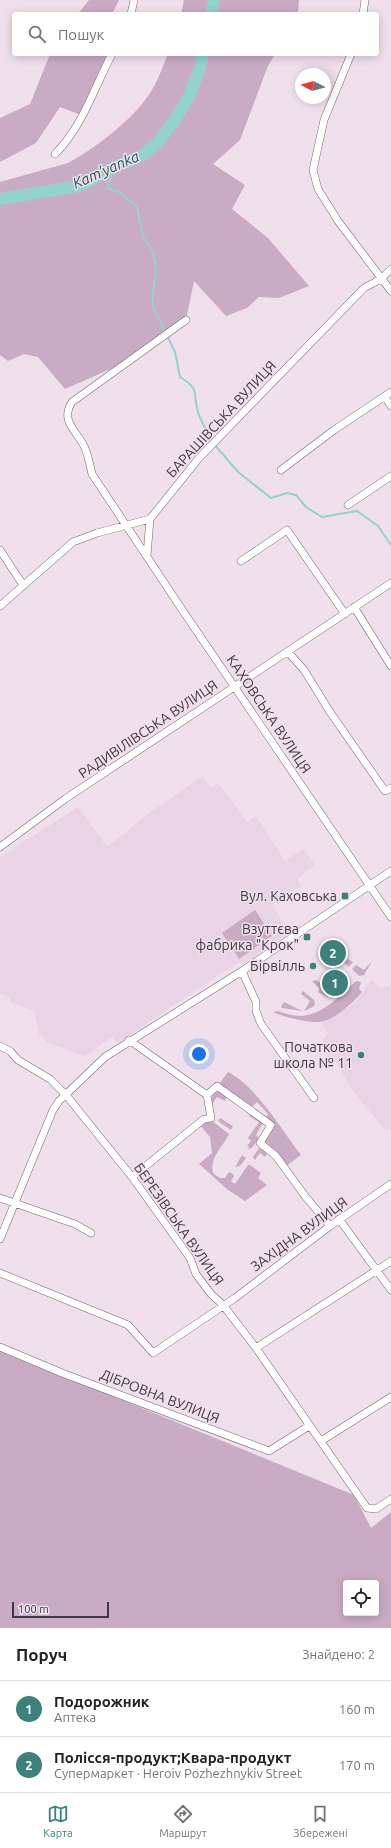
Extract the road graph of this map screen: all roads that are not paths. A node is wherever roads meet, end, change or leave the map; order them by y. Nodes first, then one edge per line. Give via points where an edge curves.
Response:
1 (134, 0) edge
2 (365, 0) edge
3 (131, 12) edge
4 (363, 12) edge
5 (111, 56) edge
6 (350, 56) edge
7 (55, 154) dead end
8 (391, 269) edge
9 (381, 279) junction
10 (391, 291) edge
11 (186, 320) dead end
12 (388, 394) edge
13 (391, 406) edge
14 (281, 470) dead end
15 (391, 476) edge
16 (348, 505) dead end
17 (150, 519) junction
18 (126, 526) junction
19 (0, 550) edge
20 (147, 555) junction
21 (241, 561) dead end
22 (391, 583) edge
23 (23, 584) junction
24 (0, 606) edge
25 (354, 607) junction
26 (345, 614) junction
27 (288, 652) junction
28 (391, 666) edge
29 (235, 687) junction
30 (391, 788) edge
31 (0, 847) edge
32 (391, 871) edge
33 (369, 885) junction
34 (391, 918) edge
35 (242, 971) junction
36 (129, 1040) junction
37 (0, 1046) edge
38 (66, 1095) junction
39 (207, 1095) junction
40 (314, 1098) dead end
41 (132, 1177) junction
42 (391, 1184) edge
43 (0, 1198) edge
44 (14, 1203) junction
45 (339, 1219) junction
46 (330, 1226) junction
47 (91, 1233) dead end
48 (0, 1239) edge
49 (391, 1262) edge
50 (377, 1271) junction
51 (0, 1273) edge
52 (391, 1290) edge
53 (223, 1305) junction
54 (0, 1347) edge
55 (256, 1348) junction
56 (391, 1397) edge
57 (309, 1426) junction
58 (321, 1441) junction
59 (391, 1499) edge

1 - 3 street
2 - 4 street
5 - 7 street via 92,100 63,146
6 - 9 street via 324,120 313,170 318,189 334,215
8 - 9 street, БАРАШІВСЬКА ВУЛИЦЯ
9 - 10 street
9 - 17 street, БАРАШІВСЬКА ВУЛИЦЯ via 364,288 199,458
11 - 18 street, КАХОВСЬКА ВУЛИЦЯ via 72,402 67,409 67,418 84,447 92,474
12 - 13 street
12 - 14 street
15 - 16 street
17 - 18 street
17 - 20 street
18 - 20 street, КАХОВСЬКА ВУЛИЦЯ
18 - 23 street via 73,542
19 - 23 street
20 - 29 street, КАХОВСЬКА ВУЛИЦЯ
21 - 26 street via 287,530
22 - 25 street, РАДИВІЛІВСЬКА ВУЛИЦЯ
23 - 24 street
25 - 26 street, РАДИВІЛІВСЬКА ВУЛИЦЯ
25 - 28 street
26 - 27 street, РАДИВІЛІВСЬКА ВУЛИЦЯ
27 - 29 street, РАДИВІЛІВСЬКА ВУЛИЦЯ
27 - 30 street via 304,670 385,791
29 - 31 street, РАДИВІЛІВСЬКА ВУЛИЦЯ via 65,799
29 - 33 street, КАХОВСЬКА ВУЛИЦЯ
32 - 33 street
33 - 34 street, КАХОВСЬКА ВУЛИЦЯ
33 - 35 street
35 - 36 street
35 - 40 street via 256,1002 256,1011 262,1024
36 - 38 street via 105,1057
36 - 39 street
37 - 38 street, БЕРЕЗІВСЬКА ВУЛИЦЯ via 50,1079
38 - 41 street, БЕРЕЗІВСЬКА ВУЛИЦЯ
38 - 44 street via 53,1110
39 - 41 street via 211,1118 204,1119
39 - 46 street via 217,1086 271,1125 260,1143 276,1156
41 - 53 street, БЕРЕЗІВСЬКА ВУЛИЦЯ via 190,1258 196,1274
42 - 45 street, ЗАХІДНА ВУЛИЦЯ
43 - 44 street
44 - 47 street via 75,1224
44 - 48 street
45 - 46 street, ЗАХІДНА ВУЛИЦЯ
45 - 50 street
46 - 53 street, ЗАХІДНА ВУЛИЦЯ
49 - 50 street
50 - 52 street
50 - 55 street
51 - 53 street, ЗАХІДНА ВУЛИЦЯ via 128,1325 153,1353
53 - 55 street, БЕРЕЗІВСЬКА ВУЛИЦЯ
54 - 57 street, ДІБРОВНА ВУЛИЦЯ via 269,1451
55 - 57 street, БЕРЕЗІВСЬКА ВУЛИЦЯ
56 - 58 street
57 - 58 street, БЕРЕЗІВСЬКА ВУЛИЦЯ
58 - 59 street, БЕРЕЗІВСЬКА ВУЛИЦЯ via 367,1508 376,1509

